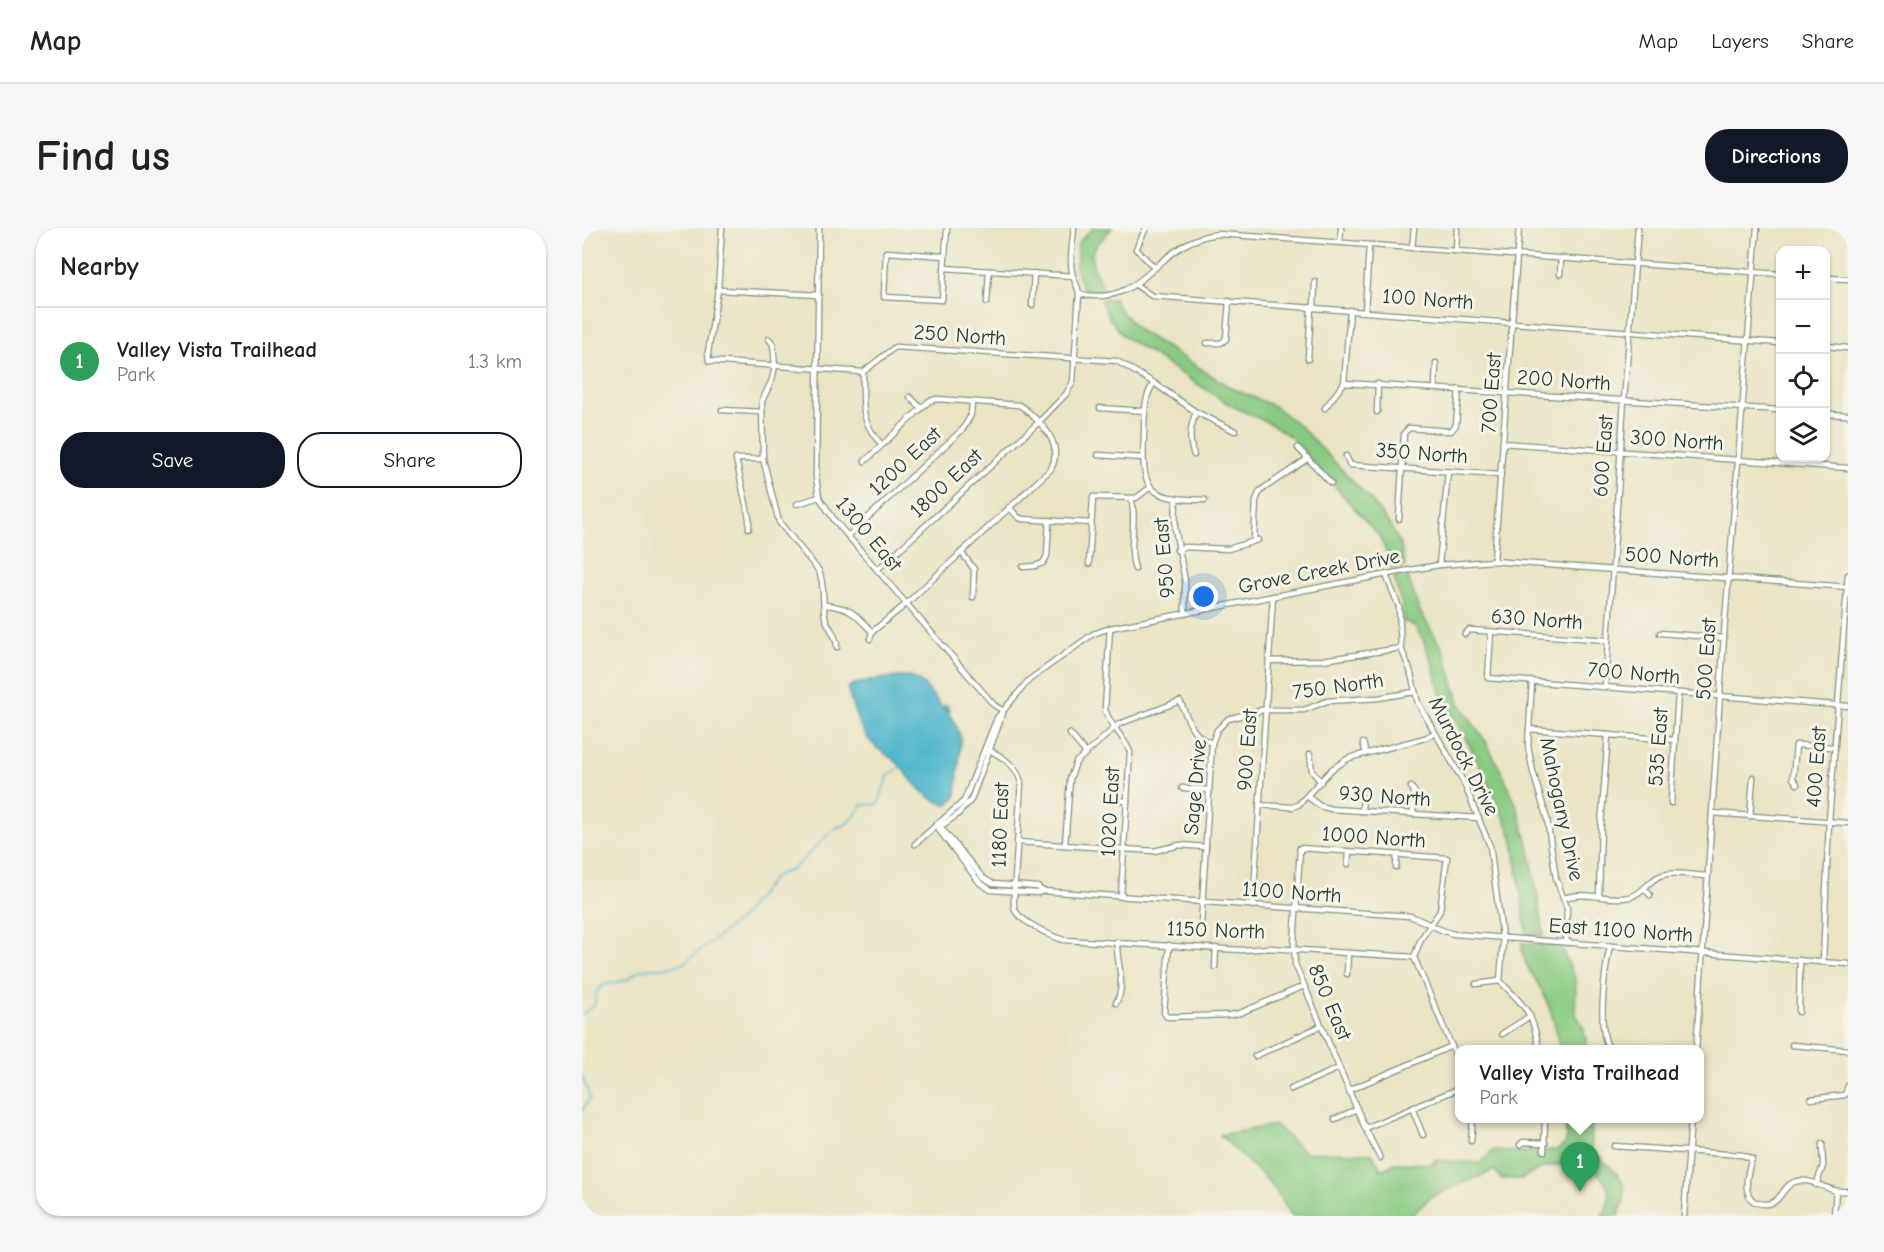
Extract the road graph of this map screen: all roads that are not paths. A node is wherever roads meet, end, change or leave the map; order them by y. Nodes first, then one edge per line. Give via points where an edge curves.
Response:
1 (722, 228) edge
2 (819, 228) edge
3 (947, 228) edge
4 (1074, 228) edge
5 (1146, 228) edge
6 (1341, 228) edge
7 (1414, 228) edge
8 (1519, 228) edge
9 (1638, 228) edge
10 (1757, 228) edge
11 (1457, 229) edge
12 (1340, 242) junction
13 (1369, 244) junction
14 (1412, 248) junction
15 (1456, 251) junction
16 (1517, 255) junction
17 (945, 256) junction
18 (1561, 258) junction
19 (1635, 264) junction
20 (944, 268) junction
21 (1155, 268) junction
22 (989, 271) junction
23 (1754, 272) junction
24 (1034, 273) junction
25 (1560, 274) dead end
26 (1776, 274) edge
27 (1073, 276) junction
28 (1830, 278) edge
29 (1848, 279) edge
30 (1315, 282) dead end
31 (1136, 285) junction
32 (718, 290) junction
33 (1079, 294) junction
34 (819, 295) junction
35 (987, 302) dead end
36 (1229, 302) junction
37 (1032, 305) dead end
38 (1312, 307) junction
39 (1350, 310) junction
40 (1365, 311) junction
41 (1513, 323) junction
42 (1630, 332) junction
43 (769, 339) dead end
44 (1748, 340) junction
45 (1776, 342) edge
46 (1207, 343) dead end
47 (1830, 346) edge
48 (1848, 348) edge
49 (1075, 359) junction
50 (1308, 359) dead end
51 (1436, 363) dead end
52 (775, 366) junction
53 (819, 370) junction
54 (863, 372) junction
55 (1154, 383) junction
56 (1344, 383) junction
57 (1378, 384) junction
58 (1435, 387) junction
59 (1459, 389) junction
60 (1507, 393) junction
61 (910, 397) dead end
62 (1624, 400) junction
63 (972, 402) junction
64 (921, 408) junction
65 (1100, 408) dead end
66 (1325, 408) dead end
67 (1742, 408) junction
68 (722, 410) dead end
69 (1776, 410) edge
70 (1145, 411) junction
71 (762, 412) junction
72 (1196, 412) junction
73 (1377, 412) dead end
74 (1830, 414) edge
75 (1848, 416) edge
76 (1039, 422) junction
77 (1235, 431) dead end
78 (1503, 443) junction
79 (882, 445) junction
80 (1298, 448) dead end
81 (1620, 452) junction
82 (1098, 454) dead end
83 (1194, 455) dead end
84 (1346, 456) dead end
85 (1143, 458) junction
86 (763, 459) junction
87 (1307, 459) junction
88 (1738, 460) junction
89 (865, 461) dead end
90 (1401, 468) junction
91 (1848, 468) edge
92 (1448, 472) junction
93 (1501, 475) junction
94 (1331, 483) dead end
95 (1151, 487) junction
96 (819, 497) junction
97 (1131, 498) junction
98 (1176, 500) junction
99 (1205, 500) dead end
100 (797, 504) dead end
101 (1009, 507) junction
102 (1399, 519) dead end
103 (1049, 520) junction
104 (1091, 523) junction
105 (749, 528) dead end
106 (848, 536) junction
107 (1178, 550) junction
108 (961, 552) junction
109 (1494, 561) junction
110 (1089, 564) dead end
111 (1439, 565) junction
112 (1023, 567) dead end
113 (1135, 569) dead end
114 (1612, 569) junction
115 (877, 570) junction
116 (1848, 574) edge
117 (1386, 575) junction
118 (1729, 578) junction
119 (1847, 587) edge
120 (1273, 596) junction
121 (973, 597) dead end
122 (906, 604) junction
123 (825, 605) junction
124 (1185, 614) junction
125 (1110, 628) junction
126 (872, 632) junction
127 (1491, 632) junction
128 (1660, 633) dead end
129 (1465, 634) dead end
130 (1724, 638) junction
131 (870, 639) dead end
132 (1608, 640) junction
133 (837, 647) dead end
134 (1401, 648) junction
135 (1269, 661) junction
136 (1532, 681) junction
137 (1605, 686) junction
138 (1414, 692) junction
139 (1678, 694) junction
140 (1720, 696) junction
141 (1837, 705) junction
142 (1848, 706) edge
143 (1266, 709) junction
144 (1003, 711) junction
145 (1115, 728) junction
146 (1529, 729) junction
147 (1434, 733) junction
148 (1070, 734) dead end
149 (1608, 735) junction
150 (1675, 740) junction
151 (1212, 743) junction
152 (1363, 743) dead end
153 (1834, 747) junction
154 (987, 749) junction
155 (1086, 753) junction
156 (1366, 753) junction
157 (1310, 754) dead end
158 (1753, 777) dead end
159 (1321, 782) junction
160 (1797, 784) dead end
161 (1411, 787) dead end
162 (1182, 789) dead end
163 (1209, 790) junction
164 (1308, 797) junction
165 (1363, 798) dead end
166 (1113, 800) dead end
167 (1127, 801) junction
168 (1671, 803) dead end
169 (1259, 805) junction
170 (1362, 811) junction
171 (1712, 813) junction
172 (1413, 814) junction
173 (1750, 816) junction
174 (1479, 818) junction
175 (1829, 821) junction
176 (1848, 823) edge
177 (938, 824) junction
178 (1017, 842) junction
179 (915, 844) dead end
180 (1065, 845) junction
181 (1206, 846) junction
182 (1124, 849) junction
183 (1300, 849) joint
184 (1349, 852) junction
185 (1397, 855) junction
186 (1348, 864) dead end
187 (1396, 867) dead end
188 (1647, 875) dead end
189 (1707, 876) junction
190 (1652, 881) junction
191 (1644, 888) junction
192 (1014, 889) junction
193 (1599, 895) junction
194 (1650, 895) dead end
195 (1121, 897) junction
196 (1564, 898) junction
197 (1203, 902) junction
198 (1253, 906) junction
199 (1296, 908) junction
200 (1022, 918) joint
201 (1202, 924) dead end
202 (1432, 924) junction
203 (1502, 938) junction
204 (1536, 941) joint
205 (1117, 942) junction
206 (1567, 943) junction
207 (1168, 945) junction
208 (1610, 946) junction
209 (1216, 948) junction
210 (1294, 950) junction
211 (1704, 952) junction
212 (1348, 953) junction
213 (1414, 957) junction
214 (1800, 960) junction
215 (1823, 962) junction
216 (1848, 964) edge
217 (1215, 967) dead end
218 (1347, 974) dead end
219 (1500, 981) junction
220 (1476, 984) dead end
221 (1304, 986) junction
222 (1116, 1003) dead end
223 (1800, 1012) dead end
224 (1530, 1016) junction
225 (1321, 1026) junction
226 (1502, 1034) dead end
227 (1538, 1045) edge
228 (1608, 1045) edge
229 (1696, 1045) edge
230 (1452, 1046) junction
231 (1792, 1046) dead end
232 (1848, 1050) edge
233 (1455, 1054) edge
234 (1255, 1056) dead end
235 (1339, 1068) junction
236 (1848, 1086) edge
237 (1291, 1089) dead end
238 (1349, 1090) junction
239 (1455, 1090) edge
240 (1812, 1099) dead end
241 (1412, 1108) junction
242 (1357, 1109) junction
243 (1335, 1119) dead end
244 (1473, 1123) edge
245 (1545, 1123) edge
246 (1691, 1123) edge
247 (1365, 1128) junction
248 (1422, 1135) dead end
249 (1471, 1141) dead end
250 (1545, 1143) junction
251 (1822, 1144) dead end
252 (1520, 1145) dead end
253 (1614, 1146) dead end
254 (1545, 1151) dead end
255 (1688, 1152) junction
256 (1380, 1158) dead end
257 (1816, 1185) junction
258 (1836, 1191) junction
259 (1848, 1191) edge
260 (1684, 1216) edge
261 (1834, 1216) edge

1 - 32 street
2 - 34 street, 1300 East
3 - 17 street
4 - 27 street
5 - 21 street via 1136,249
6 - 12 street
7 - 14 street
8 - 16 street, 700 East
9 - 19 street, 600 East
10 - 23 street, 500 East
11 - 15 street
12 - 13 street
12 - 21 street via 1206,233 1183,244
13 - 14 street
13 - 40 street
14 - 15 street
15 - 16 street
16 - 18 street
16 - 41 street, 700 East
17 - 20 street
17 - 20 street via 886,252 884,297 942,300
18 - 19 street
18 - 25 street
19 - 23 street
19 - 42 street, 600 East
20 - 22 street
21 - 31 street
22 - 24 street
22 - 35 street
23 - 26 street
23 - 44 street, 500 East
24 - 27 street
24 - 37 street
27 - 33 street
28 - 29 street
30 - 38 street
31 - 33 street via 1114,295
31 - 36 street, 100 North via 1152,296
32 - 34 street
32 - 52 street via 709,362
33 - 49 street, 1800 East
34 - 53 street, 1300 East
36 - 38 street, 100 North
36 - 46 street via 1226,339
38 - 39 street, 100 North
38 - 50 street
39 - 40 street, 100 North
39 - 56 street
40 - 41 street, 100 North
41 - 42 street, 100 North
41 - 60 street, 700 East
42 - 44 street, 100 North
42 - 62 street, 600 East
43 - 52 street
44 - 45 street, 100 North
44 - 67 street, 500 East
47 - 48 street
49 - 54 street, 250 North via 895,347
49 - 55 street via 1117,361
49 - 76 street, 1800 East via 1073,382
51 - 58 street
52 - 53 street
52 - 71 street
53 - 54 street
53 - 96 street, 1300 East
54 - 79 street via 864,417 869,431
55 - 70 street via 1146,397
55 - 72 street
56 - 57 street, 200 North
56 - 66 street
57 - 58 street, 200 North
57 - 73 street
58 - 59 street, 200 North
59 - 60 street, 200 North
59 - 90 street via 1456,425 1451,430 1409,428 1404,433
60 - 62 street, 200 North
60 - 78 street, 700 East
61 - 64 street
62 - 67 street, 200 North
62 - 81 street, 600 East
63 - 64 street via 936,399
63 - 76 street via 1018,405
63 - 106 street, 1200 East via 971,415 963,429
64 - 79 street
65 - 70 street
67 - 69 street, 200 North
67 - 88 street, 500 East
68 - 71 street
70 - 85 street
71 - 86 street
72 - 77 street
72 - 83 street via 1189,436
74 - 75 street
76 - 101 street via 1054,445 1051,470
76 - 115 street, 1800 East
78 - 81 street, 300 North
78 - 93 street, 700 East
79 - 89 street
80 - 87 street
81 - 88 street, 300 North
81 - 114 street, 600 East
82 - 85 street
84 - 90 street, 350 North via 1350,465
85 - 95 street via 1146,481
86 - 105 street via 736,459
86 - 123 street via 775,514 819,571
87 - 94 street
87 - 107 street via 1260,491 1256,500 1256,540 1235,548
88 - 91 street, 300 North
88 - 118 street, 500 East
90 - 92 street, 350 North
90 - 102 street
92 - 93 street, 350 North
92 - 111 street
93 - 109 street, 700 East
95 - 97 street
95 - 98 street
96 - 100 street
96 - 106 street, 1300 East
97 - 104 street via 1093,497
97 - 113 street via 1131,558
98 - 99 street
98 - 107 street, 950 East
101 - 103 street via 1022,519
101 - 108 street
103 - 104 street
103 - 112 street via 1047,556 1043,563
104 - 110 street
106 - 115 street, 1300 East
107 - 124 street, 950 East via 1185,581
108 - 121 street via 974,569
108 - 122 street
109 - 111 street, Grove Creek Drive
109 - 114 street, 500 North
111 - 117 street, Grove Creek Drive
114 - 118 street, 500 North
114 - 132 street, 600 East
115 - 122 street, 1300 East
116 - 119 street, 400 East
117 - 120 street, Grove Creek Drive
117 - 134 street, Murdock Drive via 1398,607
118 - 119 street, 500 North
118 - 130 street, 500 East
119 - 141 street, 400 East
120 - 124 street, Grove Creek Drive
120 - 135 street, 900 East
122 - 126 street
122 - 144 street, 1300 East
123 - 126 street via 848,609
123 - 133 street via 826,621
124 - 125 street, Grove Creek Drive
125 - 144 street, Grove Creek Drive via 1093,634 1029,681
125 - 145 street, 1020 East via 1105,709
126 - 131 street
127 - 129 street, 630 North via 1468,630
127 - 132 street, 630 North
127 - 136 street, 700 North via 1488,678
128 - 130 street
130 - 140 street, 500 East
132 - 137 street, 600 East
134 - 135 street via 1323,660
134 - 138 street, Murdock Drive
135 - 143 street, 900 East
136 - 137 street, 700 North
136 - 146 street, Mahogany Drive
137 - 139 street, 700 North
138 - 143 street, 750 North via 1327,701 1304,710
138 - 147 street, Murdock Drive
139 - 140 street, 700 North
139 - 150 street, 535 East
140 - 141 street, 700 North
140 - 171 street, 500 East
141 - 142 street, 700 North
141 - 153 street, 400 East
143 - 151 street, Sage Drive via 1228,719 1217,730
143 - 169 street, 900 East
144 - 154 street, Grove Creek Drive
145 - 151 street via 1125,720 1180,701 1194,733
145 - 155 street
145 - 167 street, 1020 East via 1130,752
146 - 149 street
146 - 196 street, Mahogany Drive via 1533,772
147 - 156 street
147 - 174 street, Murdock Drive via 1463,781
148 - 155 street
149 - 150 street
149 - 193 street
150 - 168 street, 535 East
151 - 163 street, Sage Drive
152 - 156 street
153 - 160 street via 1796,745 1793,778
153 - 175 street, 400 East
154 - 177 street, Grove Creek Drive via 964,801
154 - 178 street, 1180 East via 1005,759 1019,775
155 - 180 street via 1071,772
156 - 159 street via 1338,763
157 - 159 street via 1312,771
158 - 173 street
159 - 164 street
161 - 172 street
162 - 163 street
163 - 181 street, Sage Drive
164 - 169 street, 930 North via 1292,807
164 - 170 street, 930 North via 1326,808
165 - 170 street
166 - 167 street
167 - 182 street, 1020 East
169 - 198 street, 900 East
170 - 172 street, 930 North
171 - 173 street
171 - 189 street, 500 East
172 - 174 street, 930 North
173 - 175 street
174 - 203 street, Murdock Drive via 1490,846
175 - 176 street
175 - 215 street, 400 East
177 - 179 street, Grove Creek Drive
177 - 192 street, 1100 North via 983,878
178 - 180 street
178 - 192 street, 1180 East
180 - 182 street
181 - 182 street via 1180,845 1154,851
181 - 197 street, Sage Drive
182 - 195 street, 1020 East
183 - 184 street, 1000 North
183 - 199 street, 850 East
184 - 185 street, 1000 North
184 - 186 street
185 - 187 street
185 - 202 street, 1000 North via 1447,858 1443,903
188 - 190 street
189 - 190 street via 1666,874
189 - 211 street, 500 East
190 - 191 street
191 - 193 street via 1629,897
191 - 194 street
192 - 195 street, 1100 North via 1038,887 1042,891
192 - 200 street, 1180 East via 1014,905
193 - 196 street
195 - 197 street, 1100 North
196 - 206 street, Mahogany Drive
197 - 198 street, 1100 North
197 - 201 street, Sage Drive
198 - 199 street, 1100 North
199 - 202 street, 1100 North via 1410,916
199 - 210 street, 850 East
200 - 205 street, 1150 North via 1056,938
202 - 203 street, 1100 North via 1454,934
202 - 213 street
203 - 204 street, 1100 North
203 - 219 street, Murdock Drive
204 - 206 street, East 1100 North
205 - 207 street, 1150 North
205 - 222 street via 1121,970 1120,997
206 - 208 street, East 1100 North
207 - 209 street, 1150 North
207 - 221 street via 1164,1013 1167,1017 1240,1013
208 - 211 street, East 1100 North
208 - 228 street via 1603,989 1604,1035
209 - 210 street, 1150 North
209 - 217 street
210 - 212 street, 1150 North
210 - 221 street, 850 East
211 - 214 street
211 - 229 street, 500 East
212 - 213 street, 1150 North
212 - 218 street
213 - 230 street
214 - 215 street
214 - 223 street
215 - 216 street
219 - 220 street
219 - 224 street
221 - 225 street, 850 East
224 - 226 street
224 - 227 street
225 - 234 street
225 - 235 street, 850 East
230 - 233 street
230 - 238 street
231 - 232 street
235 - 237 street
235 - 238 street, 850 East
236 - 240 street via 1845,1095
238 - 242 street, 850 East
239 - 241 street
241 - 247 street
241 - 248 street
242 - 243 street
242 - 247 street, 850 East
244 - 249 street
245 - 250 street
246 - 255 street
247 - 256 street, 850 East
250 - 252 street
250 - 254 street
251 - 257 street via 1822,1167
253 - 255 street
255 - 257 street via 1742,1155 1752,1160 1745,1183 1756,1202 1774,1202 1797,1180
255 - 260 street
257 - 258 street
258 - 259 street
258 - 261 street

